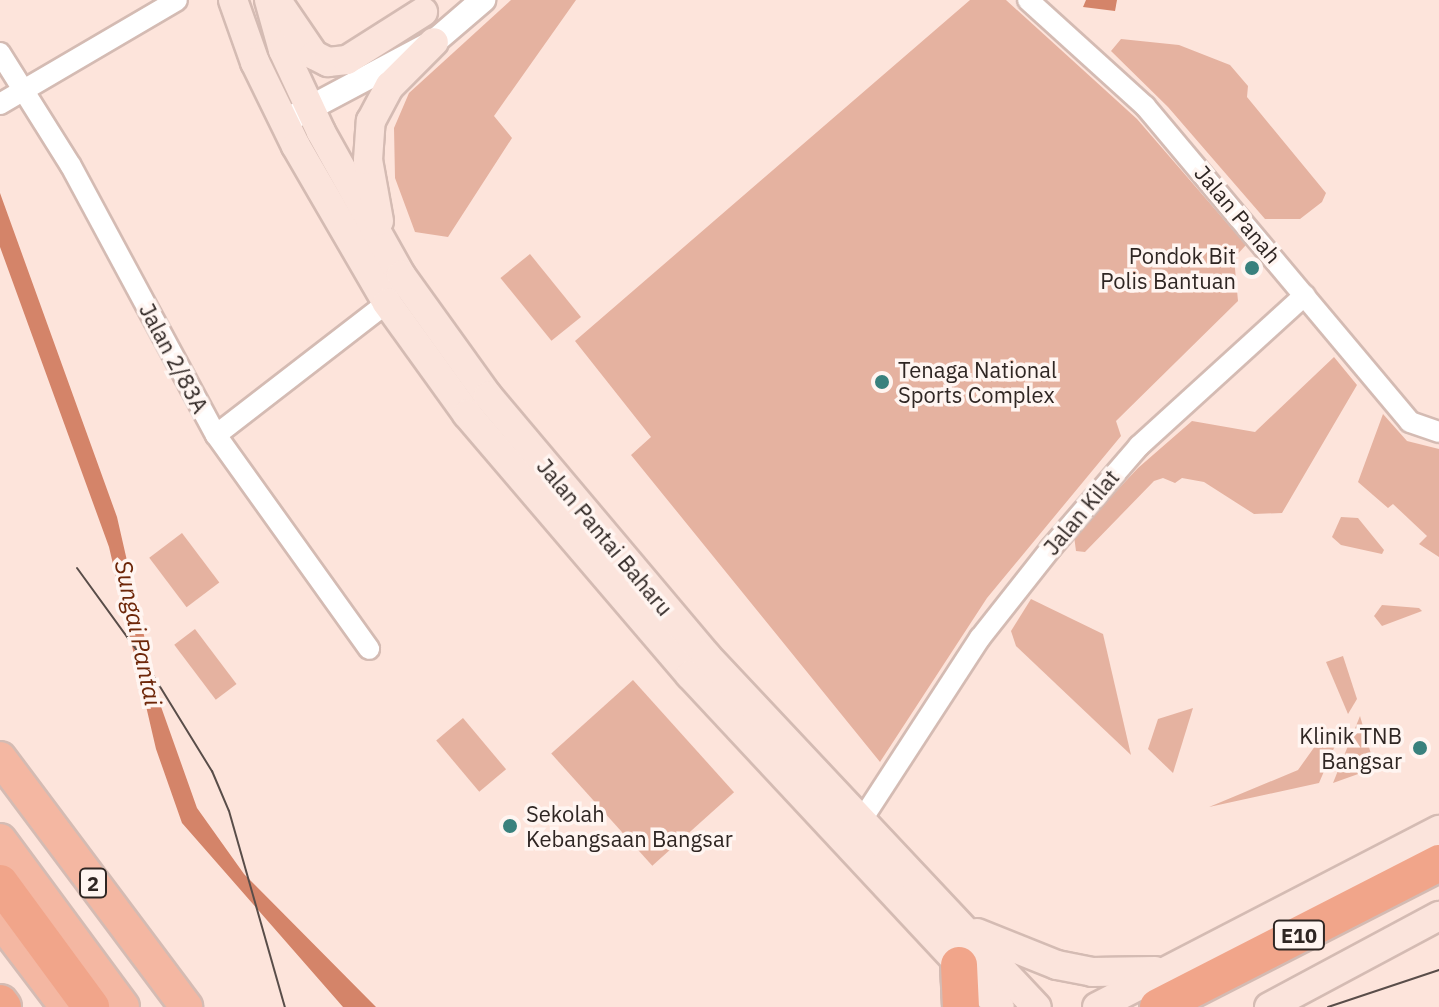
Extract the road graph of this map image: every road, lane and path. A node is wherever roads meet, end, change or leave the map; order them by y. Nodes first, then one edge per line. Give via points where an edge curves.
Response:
1 (177, 0) edge
2 (233, 0) edge
3 (269, 0) edge
4 (277, 0) edge
5 (483, 0) edge
6 (1028, 0) edge
7 (159, 5) edge
8 (431, 6) edge
9 (434, 42) junction
10 (0, 53) edge
11 (25, 88) junction
12 (1, 103) edge
13 (296, 115) junction
14 (382, 241) junction
15 (1305, 295) junction
16 (387, 303) junction
17 (1439, 432) edge
18 (216, 435) junction
19 (369, 649) dead end
20 (0, 758) edge
21 (863, 818) junction
22 (1439, 830) edge
23 (0, 840) edge
24 (1439, 863) edge
25 (0, 883) edge
26 (1439, 886) edge
27 (1439, 916) edge
28 (0, 920) edge
29 (959, 922) junction
30 (959, 965) junction
31 (1164, 971) junction
32 (1134, 1001) edge
33 (66, 1007) edge
34 (91, 1007) edge
35 (123, 1007) edge
36 (186, 1007) edge
37 (961, 1007) edge
38 (1000, 1007) edge
39 (1037, 1007) edge
40 (1097, 1007) edge
41 (1208, 1007) edge
42 (1269, 1007) edge

1 - 7 street
2 - 13 main road, Jalan Pantai Baharu
3 - 13 main road, Jalan Pantai Baharu
4 - 8 main road via 314,55 328,62 359,54
5 - 9 street
6 - 15 street, Jalan Panah via 1061,24 1145,106
7 - 11 street
9 - 13 street
9 - 14 main road via 390,86 371,121 368,160
10 - 11 street, Jalan 2/83A
11 - 12 street
11 - 18 street, Jalan 2/83A
13 - 14 main road, Jalan Pantai Baharu
13 - 16 main road, Jalan Pantai Baharu
14 - 21 main road, Jalan Pantai Baharu via 488,396 600,534 706,655
15 - 17 street, Jalan Panah via 1410,422
15 - 21 street, Jalan Kilat via 1111,477 1004,604
16 - 18 street
16 - 30 main road, Jalan Pantai Baharu via 510,470 580,552
18 - 19 street, Jalan 2/83A
20 - 36 highway, 2
21 - 29 main road, Jalan Pantai Baharu
22 - 31 main road
23 - 35 highway, 2
24 - 32 highway, E10
25 - 34 highway
26 - 41 highway, E10
27 - 42 main road
28 - 33 highway
29 - 31 main road via 1001,945 1057,965 1128,973
29 - 39 main road, Jalan Pantai Baharu
30 - 37 highway
30 - 38 main road, Jalan Pantai Baharu
31 - 32 main road
32 - 40 main road

